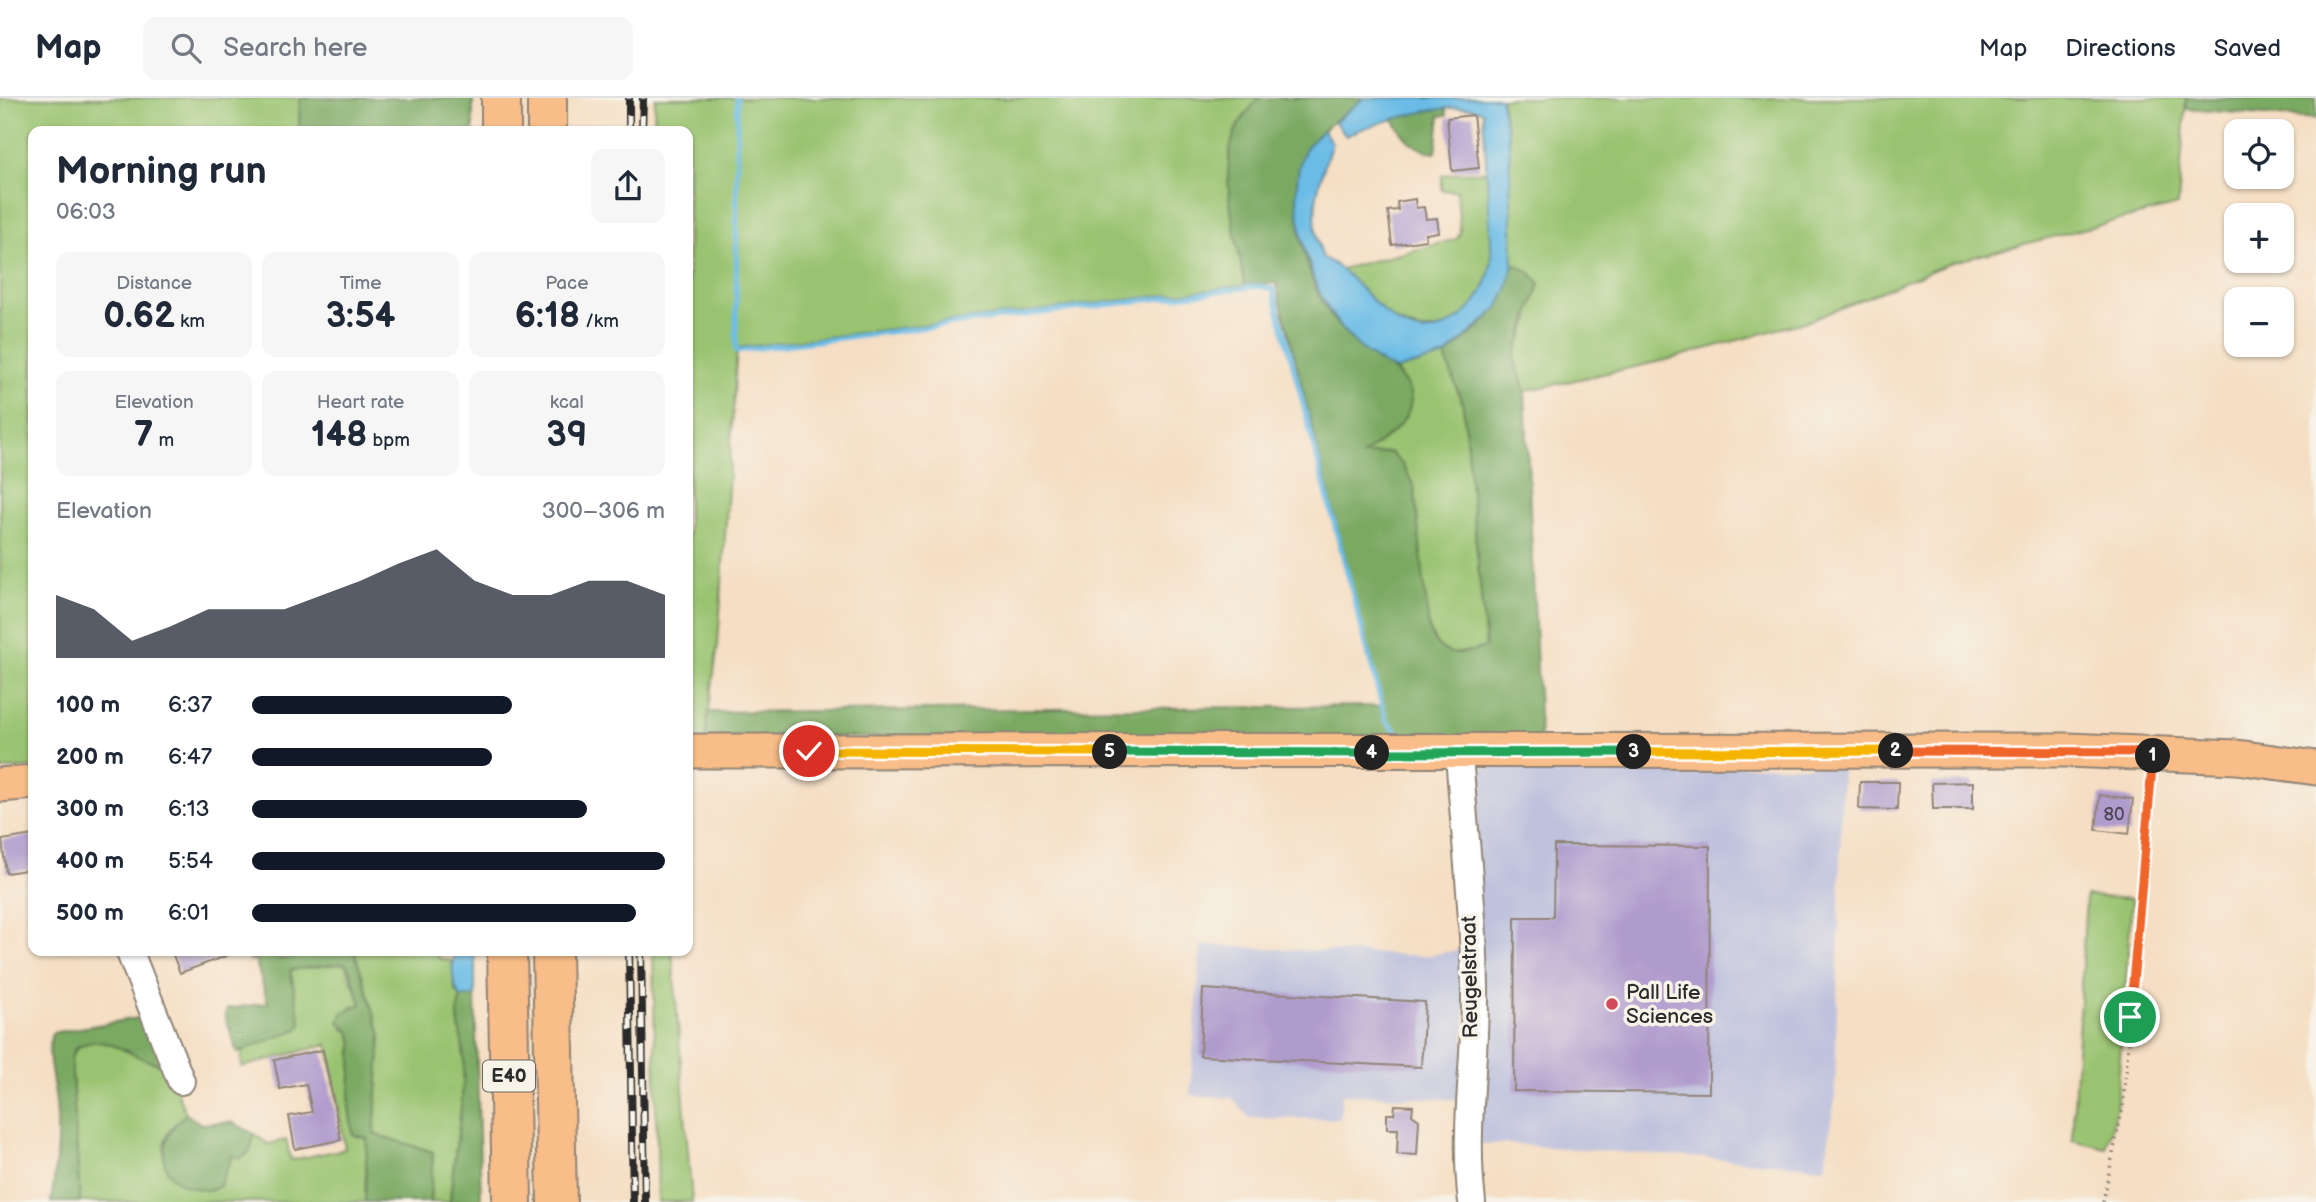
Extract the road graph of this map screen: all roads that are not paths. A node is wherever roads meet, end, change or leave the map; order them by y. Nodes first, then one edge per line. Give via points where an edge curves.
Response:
1 (501, 98) edge
2 (547, 98) edge
3 (501, 126) edge
4 (547, 126) edge
5 (693, 751) edge
6 (1459, 753) junction
7 (2316, 768) edge
8 (28, 782) edge
9 (0, 785) edge
10 (131, 956) edge
11 (507, 956) edge
12 (552, 956) edge
13 (181, 1081) dead end
14 (512, 1202) edge
15 (557, 1202) edge
16 (1472, 1202) edge

1 - 3 highway
2 - 4 highway
5 - 6 main road
6 - 7 main road via 2153,752
6 - 16 street, Reugelstraat via 1475,989 1467,1166
8 - 9 main road
10 - 13 street
11 - 14 highway, E40
12 - 15 highway, E40

